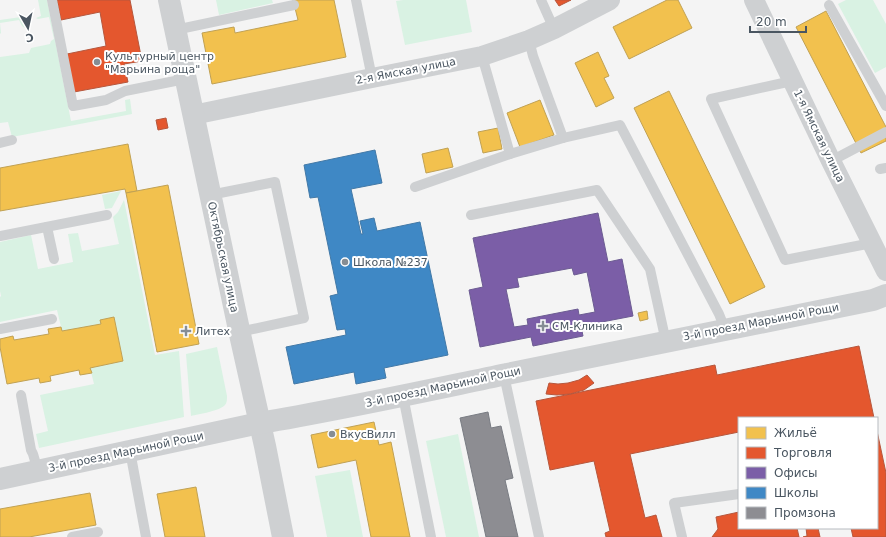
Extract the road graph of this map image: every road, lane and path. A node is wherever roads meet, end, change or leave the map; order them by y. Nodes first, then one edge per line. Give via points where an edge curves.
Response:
1 (52, 0) edge
2 (168, 0) edge
3 (356, 0) edge
4 (541, 0) edge
5 (610, 0) edge
6 (754, 0) edge
7 (290, 4) edge
8 (829, 5) dead end
9 (554, 29) junction
10 (175, 30) junction
11 (529, 40) junction
12 (482, 56) junction
13 (372, 78) junction
14 (185, 79) junction
15 (792, 81) junction
16 (886, 106) edge
17 (193, 115) junction
18 (886, 132) edge
19 (562, 138) junction
20 (12, 140) dead end
21 (0, 143) edge
22 (510, 154) junction
23 (831, 161) junction
24 (415, 187) dead end
25 (210, 195) junction
26 (107, 215) dead end
27 (471, 215) dead end
28 (47, 227) junction
29 (0, 236) edge
30 (872, 243) junction
31 (54, 259) dead end
32 (886, 270) edge
33 (886, 295) edge
34 (52, 319) dead end
35 (0, 329) edge
36 (725, 329) junction
37 (239, 332) junction
38 (666, 342) junction
39 (504, 375) junction
40 (21, 395) dead end
41 (403, 396) junction
42 (260, 422) junction
43 (130, 451) junction
44 (38, 471) junction
45 (0, 479) edge
46 (738, 494) edge
47 (98, 532) dead end
48 (72, 537) edge
49 (146, 537) edge
50 (283, 537) edge
51 (431, 537) edge
52 (539, 537) edge
53 (682, 537) edge

1 - 14 lane via 73,106 106,100 125,90
2 - 10 street, Октябрьская улица
3 - 13 lane
4 - 9 lane
5 - 9 street, 2-я Ямская улица
6 - 15 street, 1-я Ямская улица
7 - 10 lane
8 - 16 lane
9 - 11 street, 2-я Ямская улица
10 - 14 street, Октябрьская улица
11 - 12 street, 2-я Ямская улица
11 - 19 lane
12 - 13 street, 2-я Ямская улица
12 - 22 lane
13 - 17 street, 2-я Ямская улица
14 - 17 street, Октябрьская улица
15 - 23 street, 1-я Ямская улица
15 - 30 lane via 711,99 785,260
17 - 25 street, Октябрьская улица
18 - 23 lane
19 - 22 lane
19 - 36 lane via 620,125
20 - 21 lane
22 - 24 lane
23 - 30 street, 1-я Ямская улица
25 - 37 street, Октябрьская улица
25 - 37 lane via 275,182 304,318
26 - 28 lane
27 - 38 lane via 597,190 650,269
28 - 29 lane
28 - 31 lane
30 - 32 street, 1-я Ямская улица
33 - 36 street, 3-й проезд Марьиной Рощи via 873,300
34 - 35 lane
36 - 38 street, 3-й проезд Марьиной Рощи
37 - 42 street, Октябрьская улица
38 - 39 street, 3-й проезд Марьиной Рощи
39 - 41 street, 3-й проезд Марьиной Рощи
39 - 52 lane
40 - 44 lane via 31,450
41 - 42 street, 3-й проезд Марьиной Рощи
41 - 51 lane
42 - 43 street, 3-й проезд Марьиной Рощи
42 - 50 street, Октябрьская улица
43 - 44 street, 3-й проезд Марьиной Рощи
43 - 49 lane
44 - 45 street, 3-й проезд Марьиной Рощи
46 - 53 lane via 674,504
47 - 48 lane

